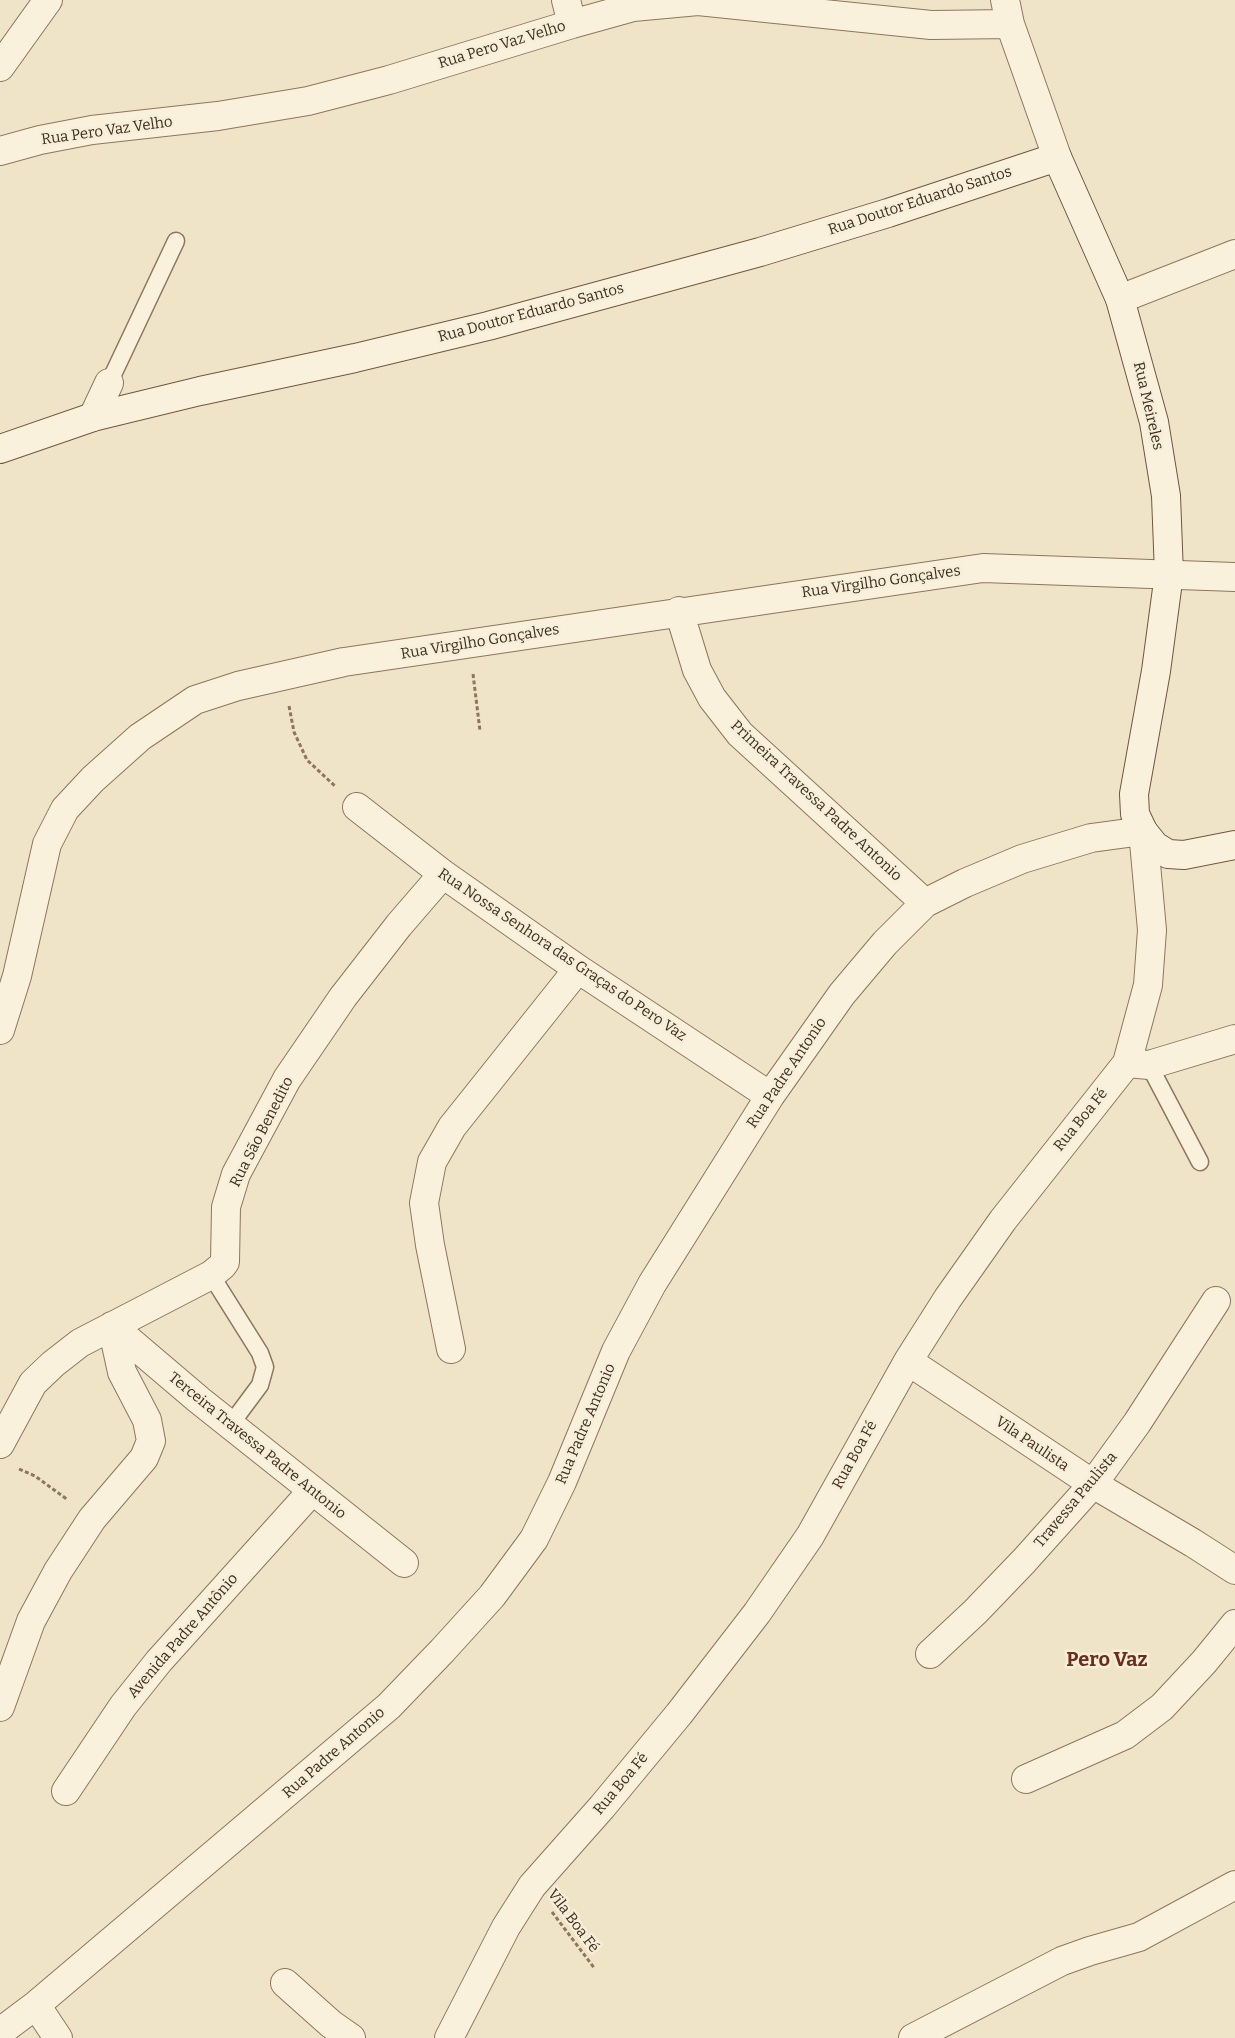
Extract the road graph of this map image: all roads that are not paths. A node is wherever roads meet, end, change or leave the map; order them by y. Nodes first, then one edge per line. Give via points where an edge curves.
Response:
1 (48, 0) edge
2 (698, 0) edge
3 (569, 12) edge
4 (1008, 12) edge
5 (0, 67) edge
6 (0, 151) edge
7 (1057, 157) junction
8 (176, 241) dead end
9 (1235, 254) edge
10 (1120, 298) junction
11 (109, 383) joint
12 (93, 417) junction
13 (0, 449) edge
14 (1169, 574) junction
15 (1235, 577) edge
16 (679, 612) junction
17 (357, 807) road end
18 (1143, 831) junction
19 (1235, 845) edge
20 (443, 874) junction
21 (925, 903) junction
22 (578, 970) junction
23 (0, 1030) edge
24 (1235, 1038) edge
25 (1138, 1064) junction
26 (770, 1096) junction
27 (1200, 1162) dead end
28 (211, 1275) junction
29 (1216, 1301) dead end
30 (112, 1326) junction
31 (451, 1349) dead end
32 (908, 1361) junction
33 (231, 1424) junction
34 (0, 1444) edge
35 (1093, 1484) junction
36 (312, 1491) junction
37 (404, 1563) dead end
38 (1235, 1570) edge
39 (1235, 1624) edge
40 (930, 1654) dead end
41 (0, 1707) edge
42 (1026, 1779) dead end
43 (66, 1791) dead end
44 (1235, 1885) edge
45 (285, 1983) dead end
46 (36, 2006) junction
47 (0, 2032) edge
48 (58, 2038) edge
49 (351, 2038) edge
50 (449, 2038) edge
51 (913, 2038) edge

1 - 5 street
2 - 3 street, Rua Pero Vaz Velho
2 - 4 street, Rua Pero Vaz Velho via 932,25
3 - 6 street, Rua Pero Vaz Velho via 390,80 308,101 218,116 92,130
4 - 7 street, Rua Meireles
7 - 10 street, Rua Meireles
7 - 12 street, Rua Doutor Eduardo Santos via 760,252 497,323
8 - 11 lane
9 - 10 street
10 - 14 street, Rua Meireles via 1154,422 1166,496
11 - 12 street
12 - 13 street, Rua Doutor Eduardo Santos
14 - 15 street, Rua Virgilho Gonçalves
14 - 16 street, Rua Virgilho Gonçalves via 983,568
14 - 18 street, Rua Meireles via 1156,672 1134,794 1135,814
16 - 21 street, Primeira Travessa Padre Antonio via 697,670 712,698 740,734
16 - 23 street, Rua Virgilho Gonçalves via 344,662 238,686 195,700 140,737 65,809 47,844 17,976
17 - 20 street, Rua Nossa Senhora das Graças do Pero Vaz
18 - 19 street via 1155,846 1168,854 1184,855
18 - 21 street, Rua Padre Antonio via 1091,838 1022,859
18 - 25 street, Rua Boa Fé via 1152,930
20 - 22 street, Rua Nossa Senhora das Graças do Pero Vaz
20 - 28 street, Rua São Benedito via 343,997 287,1079 236,1174 226,1207 225,1262
21 - 26 street, Rua Padre Antonio via 885,943 842,994
22 - 26 street, Rua Nossa Senhora das Graças do Pero Vaz
22 - 31 street via 452,1127 432,1162 424,1203
24 - 25 street
25 - 27 lane
25 - 32 street, Rua Boa Fé via 1003,1220
26 - 46 street, Rua Padre Antonio via 652,1284 616,1351 562,1482 534,1539 492,1596 389,1706
28 - 30 street, Rua São Benedito
28 - 33 lane via 260,1353 265,1368 260,1385
29 - 35 street, Travessa Paulista
30 - 33 street, Terceira Travessa Padre Antonio
30 - 34 street, Rua São Benedito via 80,1343 33,1383
30 - 41 street via 122,1372 147,1420 151,1441 144,1458 92,1519 58,1571 31,1622
32 - 35 street, Vila Paulista
32 - 50 street, Rua Boa Fé via 810,1536 757,1613 679,1714 532,1886 506,1927
33 - 36 street, Terceira Travessa Padre Antonio
35 - 38 street, Vila Paulista
35 - 40 street, Travessa Paulista via 1024,1561
36 - 37 street, Terceira Travessa Padre Antonio
36 - 43 street, Avenida Padre Antônio via 159,1661 123,1706
39 - 42 street via 1162,1707 1125,1735
44 - 51 street via 1139,1937 1062,1961
45 - 49 street
46 - 47 street, Rua Padre Antonio
46 - 48 street

